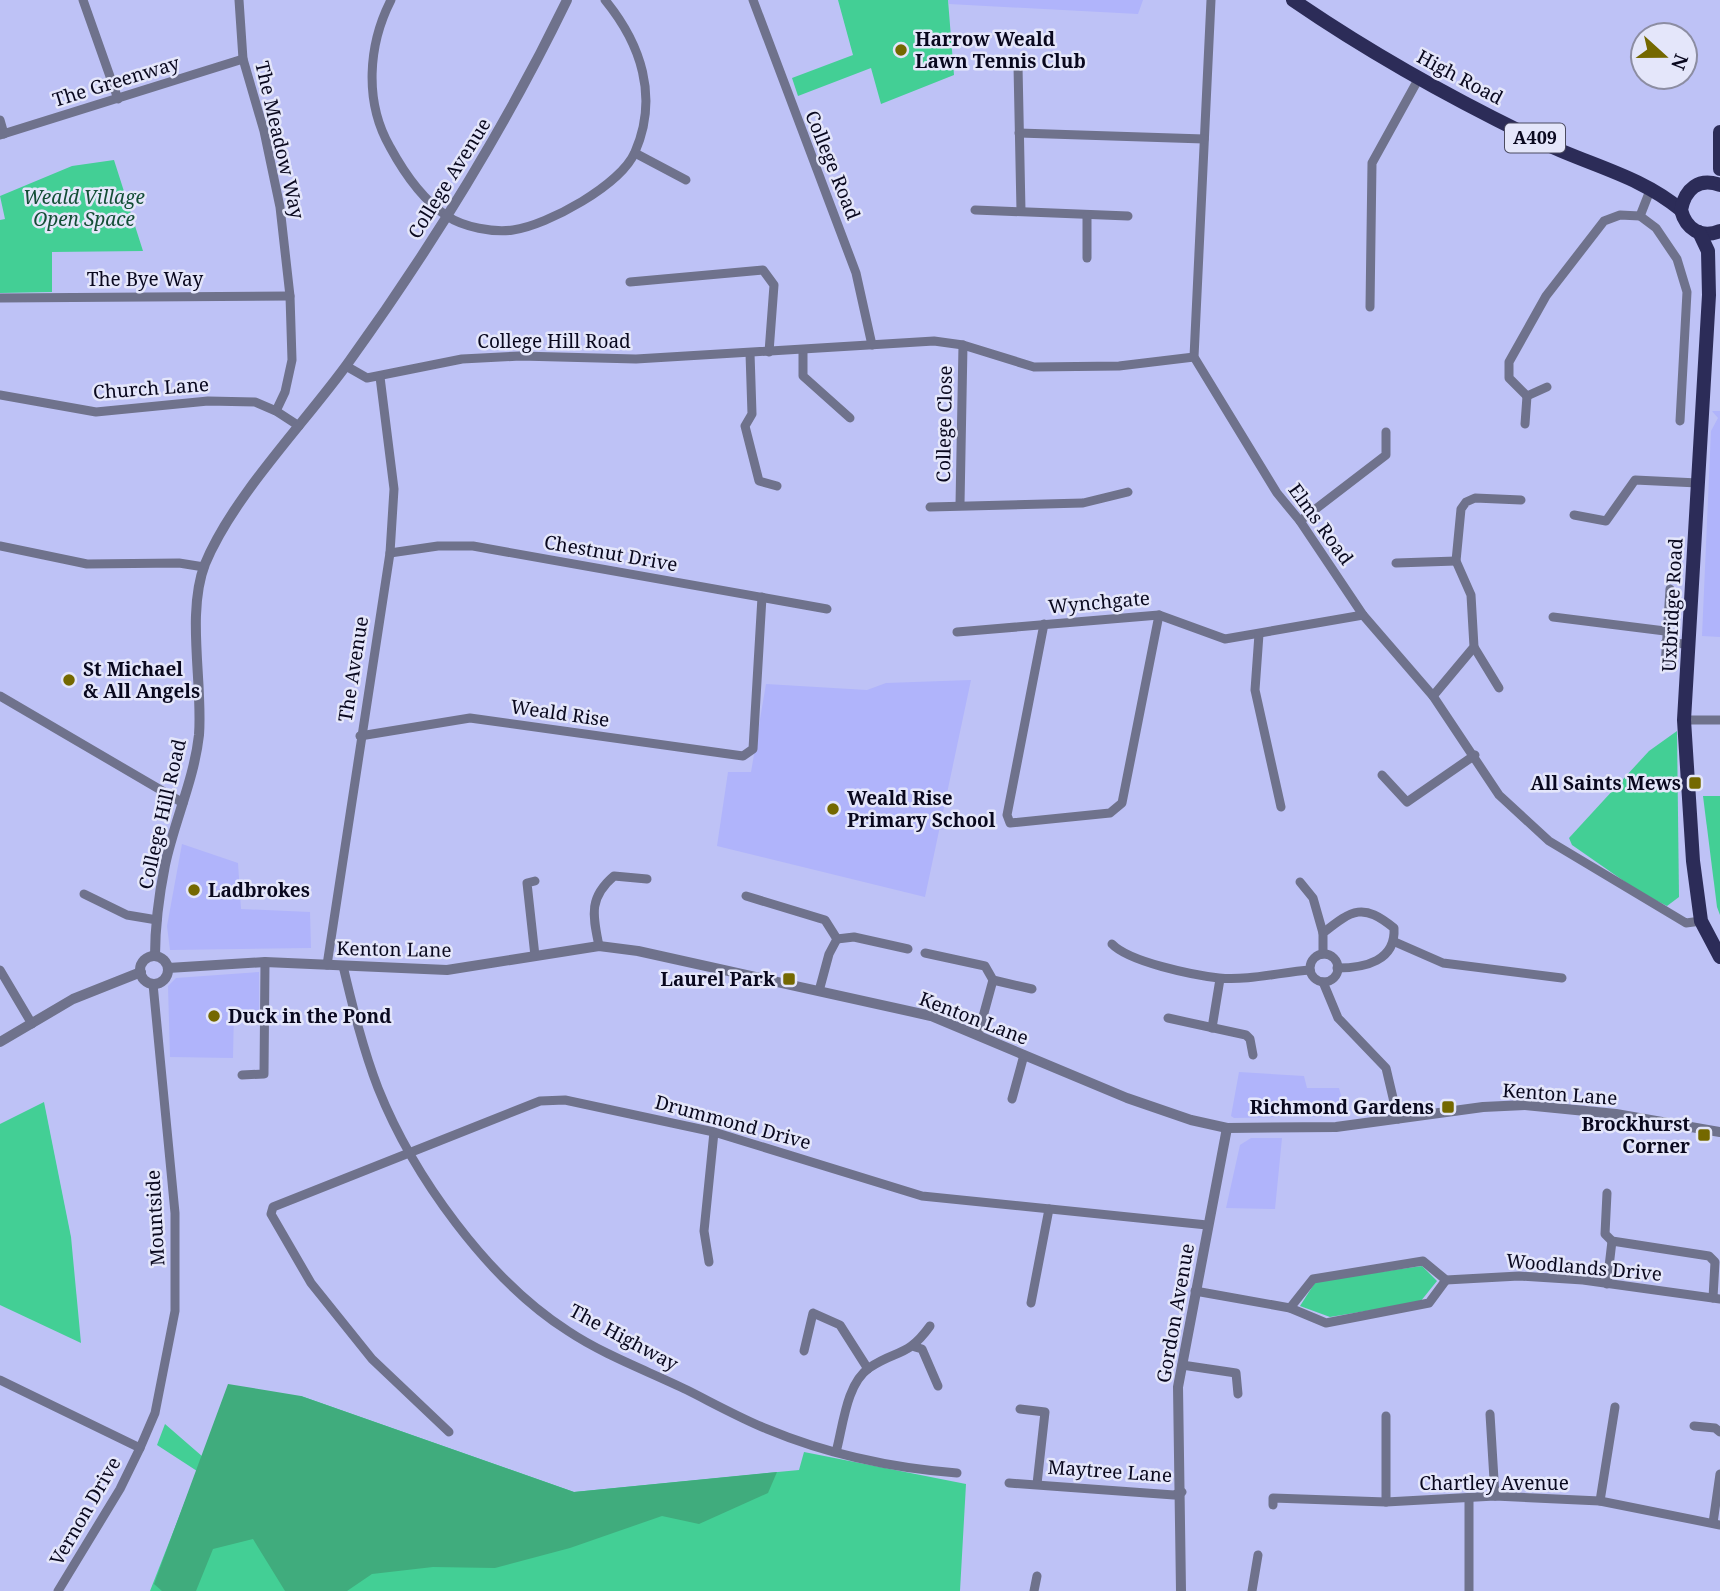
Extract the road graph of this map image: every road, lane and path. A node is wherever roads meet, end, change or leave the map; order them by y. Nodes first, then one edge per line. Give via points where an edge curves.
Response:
1 (83, 0) edge
2 (239, 0) edge
3 (391, 0) edge
4 (567, 0) edge
5 (605, 0) edge
6 (753, 0) edge
7 (1211, 0) edge
8 (1293, 0) edge
9 (243, 60) junction
10 (1018, 66) dead end
11 (1419, 78) junction
12 (118, 99) junction
13 (0, 120) edge
14 (1720, 132) edge
15 (1019, 133) junction
16 (2, 134) edge
17 (1204, 139) junction
18 (635, 153) junction
19 (1719, 163) edge
20 (686, 180) dead end
21 (1704, 182) junction
22 (1720, 185) edge
23 (1653, 188) junction
24 (1688, 190) junction
25 (975, 210) dead end
26 (1681, 210) junction
27 (1021, 211) junction
28 (1087, 216) junction
29 (1128, 216) dead end
30 (1640, 216) junction
31 (448, 217) junction
32 (1699, 232) junction
33 (1719, 232) edge
34 (1708, 251) junction
35 (1087, 258) dead end
36 (630, 282) dead end
37 (290, 296) junction
38 (0, 298) edge
39 (1370, 307) dead end
40 (872, 345) junction
41 (963, 345) junction
42 (803, 350) junction
43 (769, 352) junction
44 (750, 353) junction
45 (1194, 357) junction
46 (346, 366) junction
47 (380, 377) junction
48 (1547, 387) dead end
49 (0, 395) edge
50 (1527, 396) junction
51 (1681, 408) junction
52 (1703, 410) junction
53 (276, 411) junction
54 (850, 418) dead end
55 (1680, 421) dead end
56 (1525, 424) dead end
57 (299, 426) junction
58 (1386, 432) dead end
59 (1698, 483) junction
60 (777, 486) dead end
61 (1128, 492) dead end
62 (1521, 500) dead end
63 (960, 504) junction
64 (930, 506) dead end
65 (1574, 515) dead end
66 (1300, 521) junction
67 (0, 546) edge
68 (390, 554) junction
69 (1456, 561) junction
70 (1396, 563) dead end
71 (204, 567) junction
72 (1670, 589) dead end
73 (762, 597) junction
74 (827, 609) dead end
75 (1159, 615) junction
76 (1363, 615) junction
77 (1553, 617) dead end
78 (1044, 624) junction
79 (1665, 631) junction
80 (957, 632) dead end
81 (1259, 634) junction
82 (1665, 643) junction
83 (1689, 644) junction
84 (1474, 647) junction
85 (1665, 667) dead end
86 (1499, 688) dead end
87 (0, 696) edge
88 (1433, 696) junction
89 (1684, 720) junction
90 (1720, 720) edge
91 (360, 736) junction
92 (1475, 755) junction
93 (1382, 775) dead end
94 (183, 803) junction
95 (1281, 807) dead end
96 (648, 878) dead end
97 (535, 881) dead end
98 (1300, 882) dead end
99 (84, 894) dead end
100 (746, 896) dead end
101 (157, 920) junction
102 (1701, 921) junction
103 (1323, 933) junction
104 (836, 939) junction
105 (1395, 942) junction
106 (1112, 944) dead end
107 (599, 946) junction
108 (908, 949) dead end
109 (925, 953) dead end
110 (1323, 954) junction
111 (155, 956) junction
112 (535, 956) junction
113 (1720, 957) edge
114 (265, 962) junction
115 (327, 965) junction
116 (343, 966) junction
117 (168, 968) junction
118 (1337, 968) junction
119 (0, 970) edge
120 (1310, 970) junction
121 (141, 972) junction
122 (1562, 978) dead end
123 (1220, 979) junction
124 (993, 980) junction
125 (1323, 982) junction
126 (153, 984) junction
127 (1032, 989) dead end
128 (819, 991) junction
129 (1168, 1018) dead end
130 (32, 1024) junction
131 (1212, 1028) junction
132 (978, 1035) junction
133 (0, 1042) edge
134 (1024, 1055) junction
135 (1253, 1055) dead end
136 (242, 1075) dead end
137 (1012, 1099) dead end
138 (1398, 1119) junction
139 (1227, 1128) junction
140 (714, 1132) junction
141 (1720, 1132) edge
142 (408, 1152) junction
143 (1607, 1193) dead end
144 (1049, 1209) junction
145 (1208, 1225) junction
146 (1612, 1241) junction
147 (709, 1262) dead end
148 (1446, 1280) junction
149 (1607, 1284) junction
150 (1195, 1291) junction
151 (1717, 1298) edge
152 (1031, 1303) dead end
153 (1290, 1308) junction
154 (930, 1326) dead end
155 (915, 1347) junction
156 (804, 1351) dead end
157 (1182, 1365) junction
158 (868, 1369) junction
159 (0, 1380) edge
160 (938, 1386) dead end
161 (1238, 1394) dead end
162 (1615, 1407) dead end
163 (1020, 1409) dead end
164 (1490, 1414) dead end
165 (1387, 1416) dead end
166 (1694, 1426) dead end
167 (449, 1432) dead end
168 (1720, 1432) edge
169 (140, 1448) junction
170 (836, 1452) junction
171 (957, 1474) dead end
172 (1720, 1474) edge
173 (1009, 1483) dead end
174 (1037, 1484) junction
175 (1182, 1492) junction
176 (1495, 1496) junction
177 (1469, 1498) junction
178 (1600, 1501) junction
179 (1386, 1502) junction
180 (1273, 1505) dead end
181 (1717, 1524) edge
182 (1258, 1555) dead end
183 (1037, 1576) dead end
184 (58, 1591) edge
185 (1034, 1591) edge
186 (1181, 1591) edge
187 (1188, 1591) edge
188 (1252, 1591) edge
189 (1469, 1591) edge

1 - 12 street
2 - 9 street, The Meadow Way
3 - 31 street via 374,43 372,76 381,133 400,166
4 - 31 street, College Avenue via 502,126
5 - 18 street via 638,52 648,86 646,117
6 - 40 street, College Road via 852,260
7 - 17 street
8 - 11 main road, High Road / A409
9 - 12 street, The Greenway
9 - 37 street, The Meadow Way via 281,207
10 - 15 street
11 - 23 main road, High Road / A409 via 1549,145
11 - 39 street via 1372,163
12 - 16 street, The Greenway
13 - 16 street
14 - 19 main road
15 - 17 street
15 - 27 street
17 - 45 street
18 - 20 street
18 - 31 street via 622,170 583,200 547,220 512,231 473,227
19 - 21 main road
21 - 22 main road
21 - 24 main road
23 - 24 main road, High Road / A409
23 - 26 main road, High Road / A409
23 - 30 street
24 - 26 main road
25 - 27 street
26 - 32 main road, High Road via 1688,226
27 - 28 street
28 - 29 street
28 - 35 street
30 - 50 street via 1620,215 1604,221 1546,296 1509,362 1508,378
30 - 51 street via 1656,228 1677,259 1687,292
31 - 46 street, College Avenue
32 - 33 main road
32 - 34 main road, Uxbridge Road
33 - 34 main road, Uxbridge Road
34 - 52 main road, Uxbridge Road
36 - 43 street via 762,270 774,285
37 - 38 street, The Bye Way
37 - 53 street, The Meadow Way via 292,360
40 - 41 street, College Hill Road via 934,341
40 - 42 street, College Hill Road
41 - 45 street, College Hill Road via 1034,366 1119,366
41 - 63 street, College Close
42 - 43 street, College Hill Road
42 - 54 street via 803,376
43 - 44 street, College Hill Road
44 - 47 street, College Hill Road via 636,359 520,356 474,359
44 - 60 street via 752,414 745,426 759,481
45 - 66 street, Elms Road via 1277,493
46 - 47 street, College Hill Road via 367,378
46 - 57 street, College Hill Road
47 - 68 street, The Avenue via 394,489
48 - 50 street
49 - 53 street, Church Lane via 96,412 208,401 255,402
50 - 56 street
51 - 52 street
51 - 55 street
52 - 59 main road, Uxbridge Road
53 - 57 street, Church Lane
57 - 71 street, College Hill Road via 222,529
58 - 66 street via 1386,455
59 - 65 street via 1635,480 1606,521
59 - 83 main road, Uxbridge Road
61 - 63 street, College Close via 1083,503
62 - 69 street via 1466,502 1460,514
63 - 64 street, College Close
66 - 76 street, Elms Road
67 - 71 street via 87,564
68 - 73 street, Chestnut Drive via 473,546
68 - 91 street, The Avenue
69 - 70 street
69 - 84 street via 1471,595
71 - 94 street, College Hill Road via 198,606 198,736
72 - 79 street
73 - 74 street, Chestnut Drive
73 - 91 street, Weald Rise via 752,748 743,756 470,718
75 - 78 street, Wynchgate
75 - 78 street via 1122,803 1110,813 1010,823 1007,815
75 - 81 street, Wynchgate via 1225,639
76 - 81 street, Wynchgate
76 - 88 street, Elms Road
77 - 79 street
78 - 80 street, Wynchgate
79 - 82 street
81 - 95 street via 1255,690
82 - 83 street
82 - 85 street
83 - 89 main road, Uxbridge Road
84 - 86 street
84 - 88 street
87 - 94 street
88 - 92 street, Elms Road
89 - 90 street
89 - 102 main road, Uxbridge Road
91 - 115 street, The Avenue
92 - 93 street via 1407,802
92 - 102 street, Elms Road via 1499,795 1549,841 1686,923
94 - 101 street, College Hill Road via 165,865
96 - 107 street via 614,877 600,888 594,907
97 - 112 street via 527,883
98 - 103 street via 1313,898
99 - 101 street via 127,915
100 - 104 street via 825,920
101 - 111 street, College Hill Road
102 - 113 main road, Uxbridge Road
103 - 105 street via 1341,918 1360,911 1375,913 1394,928
103 - 110 street
104 - 108 street via 854,937
104 - 128 street
105 - 118 street via 1369,966
105 - 122 street via 1443,963
106 - 123 street via 1119,952 1155,964
107 - 112 street, Kenton Lane
107 - 128 street, Kenton Lane
109 - 124 street via 985,966
110 - 118 street via 1335,959
110 - 120 street via 1312,961
111 - 117 street
111 - 121 street via 144,960
112 - 116 street, Kenton Lane via 447,971
114 - 115 street, Kenton Lane
114 - 117 street, Kenton Lane
114 - 136 street via 264,1074
115 - 116 street, Kenton Lane
116 - 142 street, The Highway via 379,1090
117 - 126 street via 164,979
118 - 125 street via 1332,979
119 - 130 street
120 - 123 street
120 - 125 street
121 - 126 street
121 - 130 street via 72,999
123 - 131 street
124 - 127 street
124 - 132 street
125 - 138 street via 1338,1018 1386,1068
126 - 169 street, Mountside via 175,1213 175,1311 155,1413
128 - 132 street, Kenton Lane via 931,1016
129 - 131 street
130 - 133 street
131 - 135 street via 1246,1035
132 - 134 street, Kenton Lane
134 - 137 street
134 - 139 street, Kenton Lane via 1164,1111
138 - 139 street, Kenton Lane via 1306,1129
138 - 141 street, Kenton Lane via 1525,1105 1616,1114
139 - 145 street, Gordon Avenue
140 - 142 street, Drummond Drive via 565,1100 540,1101
140 - 144 street, Drummond Drive via 922,1196
140 - 147 street via 704,1231
142 - 167 street, Drummond Drive via 273,1206 271,1214 311,1283 372,1359
142 - 170 street, The Highway via 453,1220 500,1276 568,1331 767,1429
143 - 146 street via 1605,1234
144 - 145 street, Drummond Drive
144 - 152 street
145 - 150 street, Gordon Avenue
146 - 149 street
146 - 151 street via 1709,1256 1715,1262
148 - 149 street, Woodlands Drive via 1519,1276
148 - 153 street via 1429,1303 1326,1323
148 - 153 street via 1423,1261 1313,1279
149 - 151 street, Woodlands Drive
150 - 153 street
150 - 157 street, Gordon Avenue
154 - 155 street
155 - 158 street
155 - 160 street via 922,1349
156 - 158 street via 813,1313 840,1325
157 - 161 street via 1236,1373
157 - 175 street, Gordon Avenue via 1178,1387
158 - 170 street via 854,1386
159 - 169 street
162 - 178 street
163 - 174 street via 1045,1412
164 - 176 street
165 - 179 street
166 - 168 street
169 - 184 street, Vernon Drive
170 - 171 street, The Highway
172 - 181 street
173 - 174 street, Maytree Lane
174 - 175 street, Maytree Lane
175 - 186 street, Gordon Avenue
176 - 177 street, Chartley Avenue
176 - 178 street, Chartley Avenue
177 - 179 street, Chartley Avenue
177 - 189 street
178 - 181 street, Chartley Avenue
179 - 180 street, Chartley Avenue via 1273,1498
182 - 188 street
183 - 185 street
186 - 187 street

